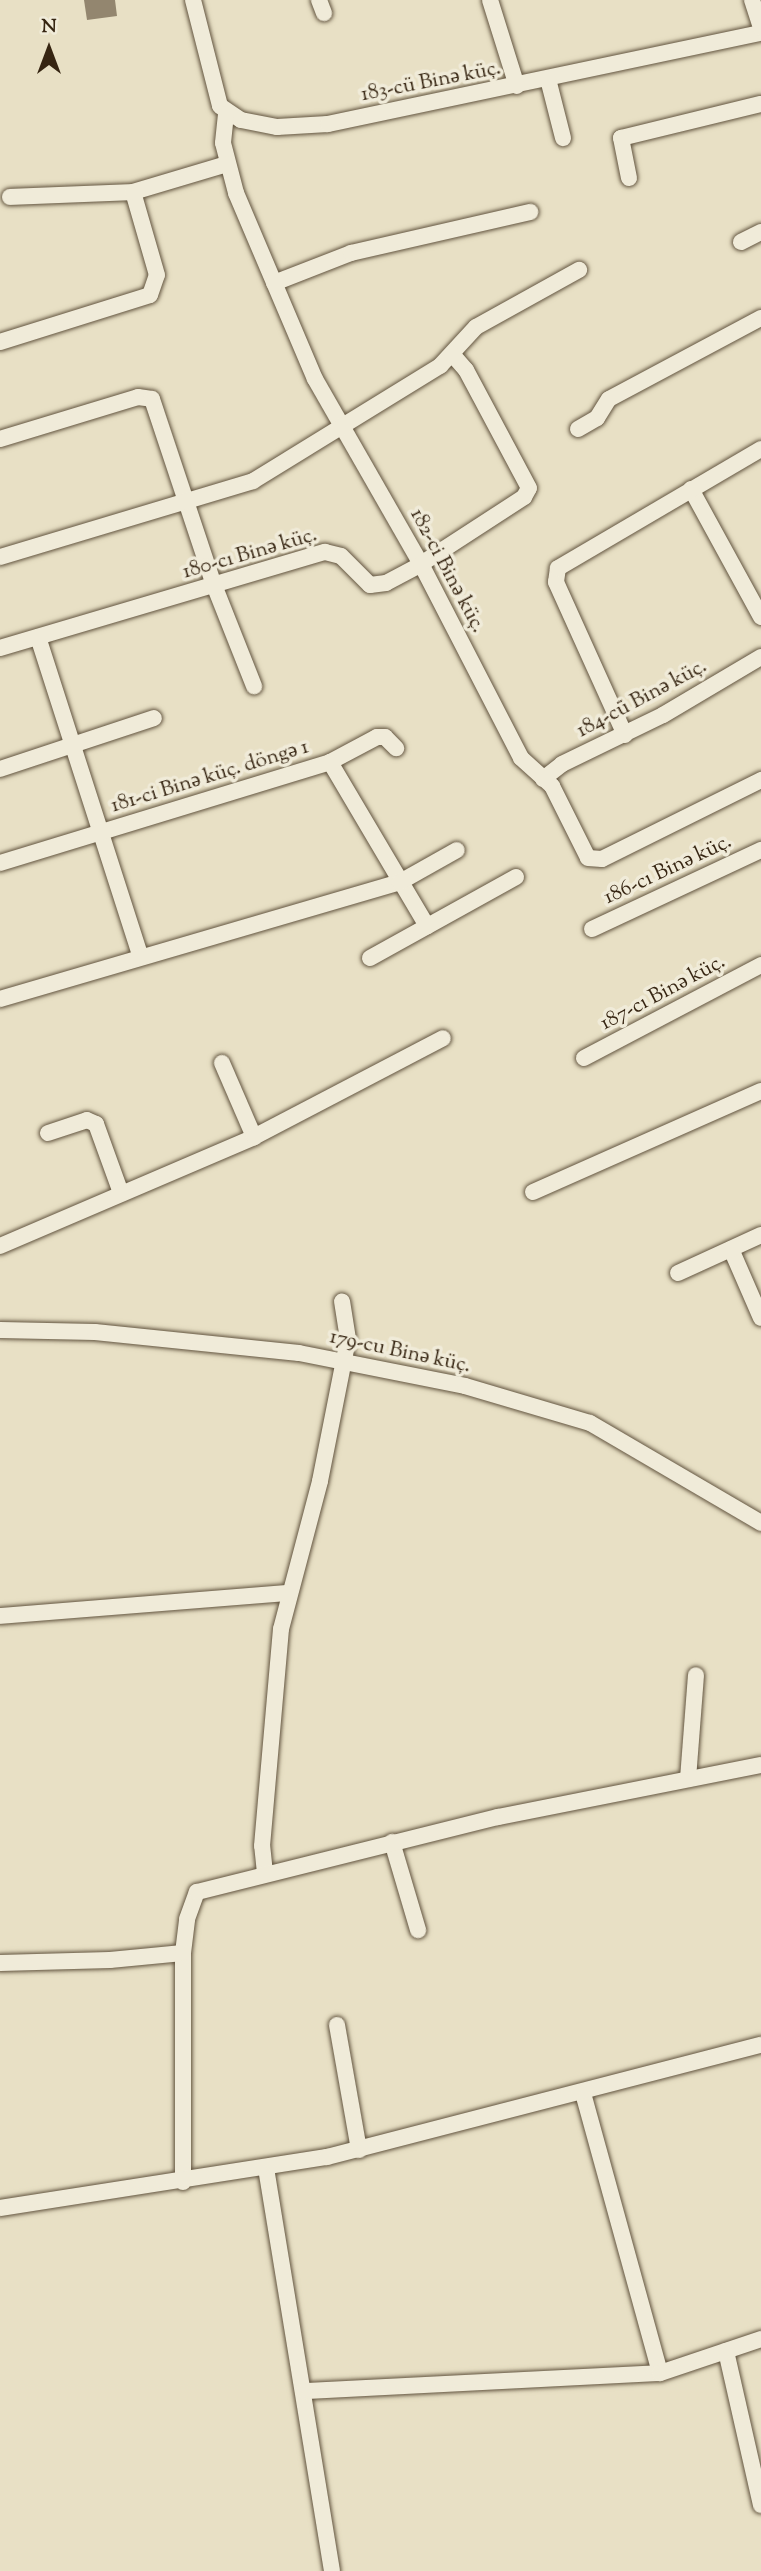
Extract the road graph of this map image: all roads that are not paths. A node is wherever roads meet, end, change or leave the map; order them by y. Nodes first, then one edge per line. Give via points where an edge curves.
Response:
1 (193, 0) edge
2 (490, 0) edge
3 (752, 0) edge
4 (761, 31) edge
5 (548, 79) junction
6 (517, 86) junction
7 (761, 104) edge
8 (226, 114) junction
9 (563, 138) dead end
10 (227, 164) junction
11 (629, 178) dead end
12 (133, 192) junction
13 (10, 197) dead end
14 (530, 212) dead end
15 (761, 232) edge
16 (741, 242) dead end
17 (579, 270) dead end
18 (274, 283) junction
19 (761, 318) edge
20 (0, 342) edge
21 (452, 354) junction
22 (341, 427) junction
23 (578, 429) dead end
24 (0, 439) edge
25 (761, 449) edge
26 (691, 489) junction
27 (187, 503) junction
28 (0, 557) edge
29 (421, 564) junction
30 (214, 585) junction
31 (761, 617) edge
32 (38, 637) junction
33 (0, 648) edge
34 (761, 657) edge
35 (254, 686) dead end
36 (154, 718) dead end
37 (625, 735) junction
38 (72, 745) junction
39 (396, 748) dead end
40 (330, 762) junction
41 (0, 769) edge
42 (543, 779) junction
43 (761, 780) edge
44 (99, 832) junction
45 (457, 850) dead end
46 (761, 850) edge
47 (0, 863) edge
48 (516, 877) dead end
49 (400, 882) junction
50 (427, 926) junction
51 (592, 929) dead end
52 (140, 955) junction
53 (370, 958) dead end
54 (761, 965) edge
55 (0, 999) edge
56 (443, 1038) dead end
57 (584, 1058) dead end
58 (222, 1063) dead end
59 (761, 1091) edge
60 (48, 1133) dead end
61 (254, 1137) junction
62 (533, 1192) dead end
63 (121, 1193) junction
64 (761, 1235) edge
65 (0, 1246) edge
66 (731, 1249) junction
67 (678, 1273) dead end
68 (342, 1301) dead end
69 (761, 1318) edge
70 (0, 1330) edge
71 (343, 1361) junction
72 (761, 1523) edge
73 (288, 1593) junction
74 (0, 1616) edge
75 (696, 1675) dead end
76 (761, 1765) edge
77 (688, 1779) junction
78 (392, 1842) junction
79 (265, 1872) junction
80 (418, 1930) dead end
81 (183, 1953) junction
82 (0, 1963) edge
83 (337, 2025) dead end
84 (761, 2045) edge
85 (583, 2093) junction
86 (359, 2150) junction
87 (266, 2168) junction
88 (183, 2182) junction
89 (0, 2208) edge
90 (761, 2339) edge
91 (726, 2351) junction
92 (660, 2373) junction
93 (305, 2391) junction
94 (761, 2505) edge
95 (332, 2571) edge

1 - 8 street via 215,94
2 - 6 street
3 - 4 street
4 - 5 street, 183-cü Binə küç.
5 - 6 street, 183-cü Binə küç.
5 - 9 street
6 - 8 street, 183-cü Binə küç. via 297,127 255,124
7 - 11 street via 621,138
8 - 10 street, 182-ci Binə küç. via 222,131
10 - 12 street
10 - 18 street, 182-ci Binə küç.
12 - 13 street
12 - 20 street via 157,275 150,295
14 - 18 street via 351,253
15 - 16 street
17 - 21 street via 476,327
18 - 22 street, 182-ci Binə küç.
19 - 23 street via 609,399 597,418
21 - 22 street
21 - 29 street, 180-cı Binə küç. via 466,370 529,488 524,497
22 - 27 street via 253,481
22 - 29 street, 182-ci Binə küç.
24 - 27 street via 146,396 156,405
25 - 26 street
26 - 31 street
26 - 37 street via 563,562 556,574
27 - 28 street
27 - 30 street
29 - 30 street, 180-cı Binə küç. via 386,583 370,585 341,556 325,552
29 - 42 street, 182-ci Binə küç. via 521,758
30 - 32 street, 180-cı Binə küç.
30 - 35 street
32 - 33 street, 180-cı Binə küç.
32 - 38 street
34 - 37 street, 184-cü Binə küç.
36 - 38 street
37 - 42 street, 184-cü Binə küç. via 562,764
38 - 41 street
38 - 44 street
39 - 40 street via 385,737 377,737
40 - 44 street, 181-ci Binə küç. döngə 1
40 - 49 street, 181-ci Binə küç. döngə 1
42 - 43 street, 182-ci Binə küç. via 561,800 593,862
44 - 47 street, 181-ci Binə küç. döngə 1
44 - 52 street
45 - 49 street
46 - 51 street, 186-cı Binə küç.
48 - 50 street
49 - 50 street, 181-ci Binə küç. döngə 1
49 - 52 street
50 - 53 street
52 - 55 street
54 - 57 street, 187-cı Binə küç.
56 - 61 street
58 - 61 street
59 - 62 street
60 - 63 street via 87,1120 96,1124
61 - 63 street
63 - 65 street
64 - 66 street
66 - 67 street
66 - 69 street
68 - 71 street via 348,1339
70 - 71 street, 179-cu Binə küç. via 164,1338
71 - 72 street, 179-cu Binə küç. via 571,1415
71 - 73 street via 320,1481
73 - 74 street
73 - 79 street via 262,1846
75 - 77 street
76 - 77 street
77 - 78 street
78 - 79 street
78 - 80 street
79 - 81 street via 197,1892 187,1919
81 - 82 street
81 - 88 street
83 - 86 street
84 - 85 street
85 - 86 street
85 - 92 street
86 - 87 street
87 - 88 street
87 - 93 street
88 - 89 street
90 - 91 street
91 - 92 street
91 - 94 street
92 - 93 street
93 - 95 street

